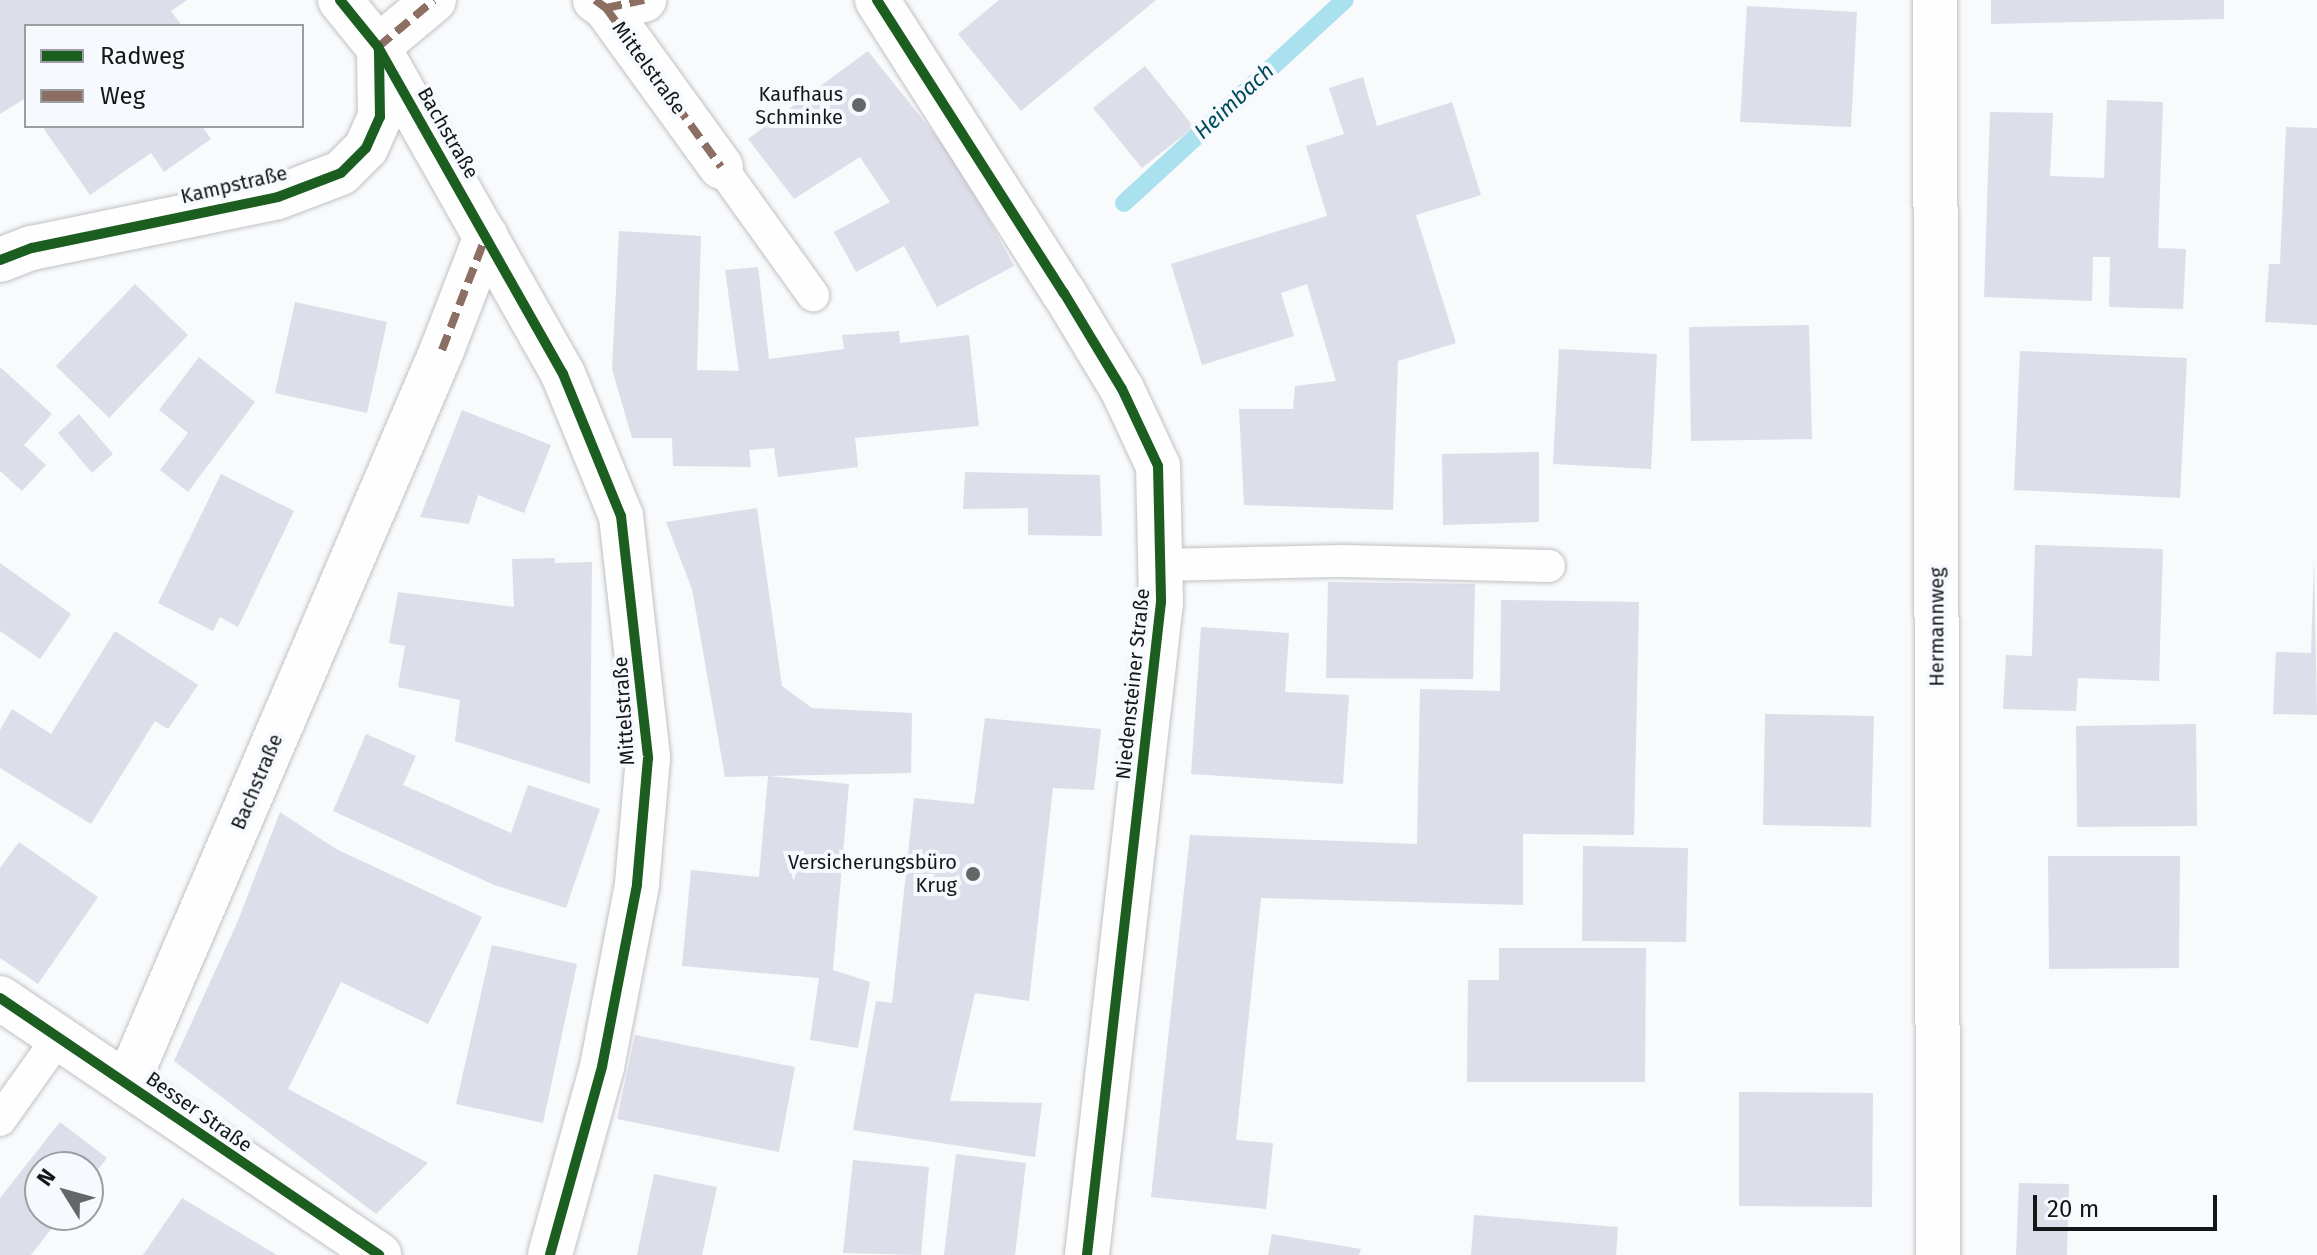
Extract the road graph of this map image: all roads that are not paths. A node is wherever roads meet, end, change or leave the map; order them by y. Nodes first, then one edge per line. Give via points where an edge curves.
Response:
1 (340, 0) edge
2 (434, 0) edge
3 (877, 0) edge
4 (1935, 0) edge
5 (615, 3) edge
6 (378, 47) junction
7 (721, 167) joint
8 (486, 236) junction
9 (0, 260) edge
10 (813, 295) dead end
11 (1161, 565) junction
12 (1549, 566) dead end
13 (0, 998) edge
14 (59, 1037) junction
15 (127, 1084) junction
16 (0, 1120) edge
17 (358, 1250) edge
18 (550, 1255) edge
19 (1087, 1255) edge
20 (1938, 1255) edge

1 - 6 street, Bachstraße
2 - 6 street
3 - 11 street, Niedensteiner Straße via 1122,389 1158,466
4 - 20 street, Hermannweg
5 - 7 street, Mittelstraße
6 - 8 street, Bachstraße
6 - 9 street, Kampstraße via 380,117 366,148 341,173 278,197 32,248
7 - 10 lane
8 - 15 street, Bachstraße
8 - 18 street, Mittelstraße via 563,374 621,516 648,758 637,885 602,1067
11 - 12 lane via 1343,561
11 - 19 street, Niedensteiner Straße via 1160,618
13 - 14 street, Besser Straße
14 - 15 street, Besser Straße
14 - 16 lane
15 - 17 street, Besser Straße

